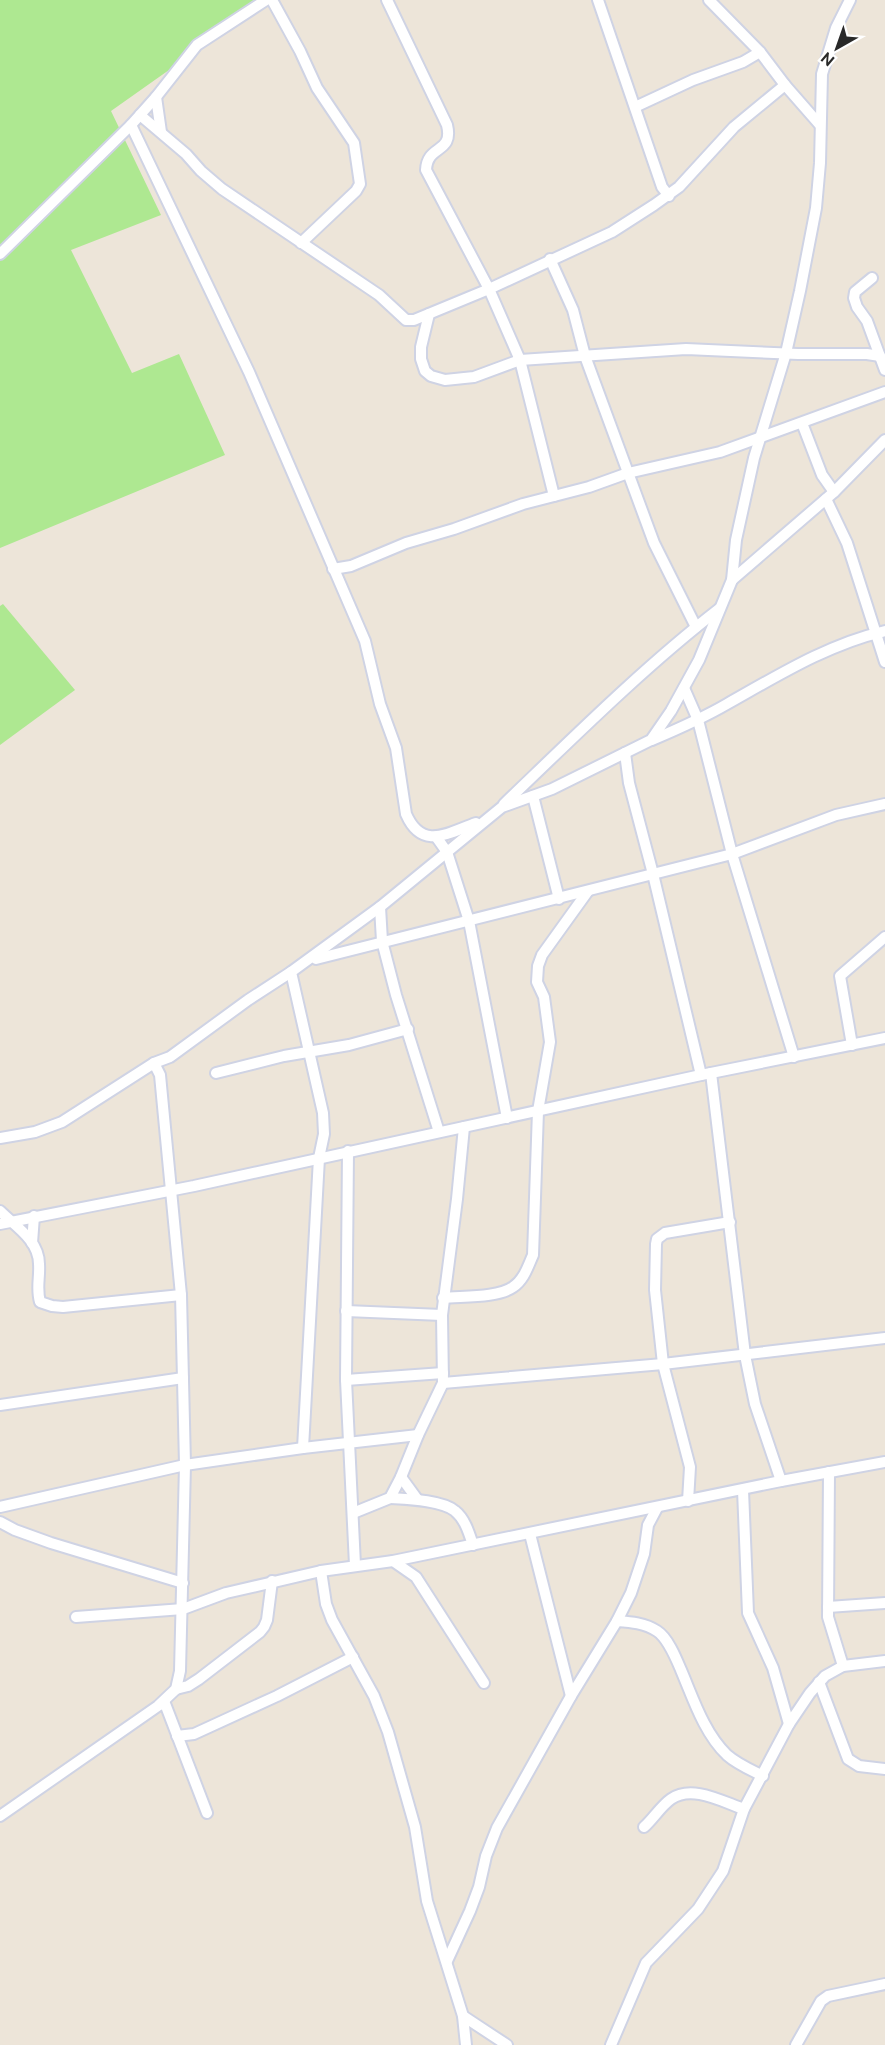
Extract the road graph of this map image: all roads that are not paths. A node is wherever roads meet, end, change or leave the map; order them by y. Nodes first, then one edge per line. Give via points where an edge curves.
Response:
1 (266, 0) edge
2 (272, 0) edge
3 (387, 0) edge
4 (598, 0) edge
5 (709, 0) edge
6 (850, 0) edge
7 (760, 52) junction
8 (785, 85) junction
9 (156, 97) junction
10 (634, 107) junction
11 (140, 115) junction
12 (131, 125) junction
13 (820, 125) junction
14 (161, 132) junction
15 (666, 191) junction
16 (301, 243) junction
17 (0, 254) edge
18 (550, 259) junction
19 (872, 278) dead end
20 (489, 289) junction
21 (429, 314) junction
22 (876, 343) junction
23 (786, 353) junction
24 (867, 354) junction
25 (585, 356) junction
26 (880, 356) junction
27 (520, 360) junction
28 (885, 370) edge
29 (885, 392) edge
30 (802, 423) junction
31 (760, 438) junction
32 (885, 440) edge
33 (628, 473) junction
34 (830, 495) junction
35 (554, 496) junction
36 (351, 566) junction
37 (333, 569) junction
38 (732, 580) junction
39 (339, 583) junction
40 (722, 607) junction
41 (696, 627) junction
42 (880, 632) edge
43 (885, 662) edge
44 (684, 688) junction
45 (698, 720) junction
46 (651, 740) junction
47 (626, 753) junction
48 (533, 796) junction
49 (885, 804) edge
50 (502, 807) junction
51 (482, 821) junction
52 (437, 838) junction
53 (447, 852) junction
54 (732, 854) junction
55 (653, 874) junction
56 (588, 891) junction
57 (559, 899) junction
58 (380, 907) junction
59 (469, 921) junction
60 (885, 937) edge
61 (382, 941) junction
62 (306, 962) junction
63 (291, 972) junction
64 (408, 1029) junction
65 (885, 1038) edge
66 (852, 1045) junction
67 (309, 1052) junction
68 (170, 1057) junction
69 (794, 1057) junction
70 (154, 1063) junction
71 (216, 1073) dead end
72 (706, 1074) junction
73 (160, 1075) junction
74 (538, 1111) junction
75 (507, 1118) junction
76 (464, 1127) junction
77 (439, 1132) junction
78 (0, 1138) edge
79 (348, 1151) junction
80 (319, 1158) junction
81 (171, 1190) junction
82 (0, 1211) edge
83 (34, 1216) junction
84 (12, 1221) junction
85 (730, 1222) junction
86 (0, 1224) edge
87 (32, 1243) junction
88 (181, 1295) junction
89 (443, 1298) junction
90 (346, 1311) junction
91 (442, 1315) junction
92 (885, 1338) edge
93 (745, 1355) junction
94 (663, 1364) junction
95 (183, 1378) junction
96 (443, 1378) junction
97 (345, 1380) junction
98 (0, 1405) edge
99 (418, 1435) junction
100 (348, 1443) junction
101 (303, 1448) junction
102 (885, 1462) edge
103 (185, 1465) junction
104 (829, 1472) junction
105 (401, 1477) junction
106 (781, 1480) junction
107 (743, 1490) junction
108 (390, 1498) junction
109 (417, 1499) junction
110 (688, 1501) junction
111 (0, 1507) edge
112 (657, 1508) junction
113 (353, 1513) junction
114 (632, 1513) junction
115 (0, 1522) edge
116 (648, 1525) junction
117 (530, 1534) junction
118 (472, 1545) junction
119 (393, 1561) junction
120 (355, 1565) junction
121 (321, 1570) junction
122 (272, 1581) junction
123 (183, 1583) junction
124 (885, 1603) edge
125 (828, 1607) junction
126 (183, 1609) junction
127 (76, 1617) dead end
128 (617, 1621) junction
129 (353, 1657) junction
130 (885, 1661) edge
131 (843, 1666) junction
132 (819, 1682) junction
133 (484, 1683) dead end
134 (176, 1689) junction
135 (571, 1696) junction
136 (164, 1701) junction
137 (789, 1724) junction
138 (177, 1736) junction
139 (885, 1769) edge
140 (763, 1776) junction
141 (744, 1809) junction
142 (207, 1813) dead end
143 (0, 1816) edge
144 (644, 1827) dead end
145 (447, 1961) junction
146 (885, 1984) edge
147 (463, 2016) junction
148 (466, 2045) edge
149 (507, 2045) edge
150 (611, 2045) edge
151 (796, 2045) edge

1 - 9 street via 197,45
2 - 16 street via 317,88 354,143 360,184
3 - 20 street via 450,136 428,158 426,170
4 - 10 street
5 - 7 street
6 - 13 street via 836,28 822,74
7 - 8 street
7 - 10 street
8 - 13 street
8 - 15 street
9 - 11 street
9 - 14 street
10 - 15 street
11 - 12 street
11 - 14 street
12 - 17 street
12 - 37 street via 249,372
13 - 23 street via 816,208
14 - 16 street via 211,181
15 - 18 street via 654,205 612,232
16 - 21 street via 379,295 406,320
18 - 20 street
18 - 25 street via 573,310
19 - 22 street via 855,292 854,298
20 - 21 street
20 - 27 street
21 - 27 street via 421,359 431,376 445,380 474,377
22 - 24 street
22 - 26 street
23 - 24 street
23 - 25 street via 686,349
23 - 31 street
24 - 26 street
25 - 27 street
25 - 33 street
26 - 28 street
27 - 35 street
29 - 30 street
30 - 31 street
30 - 34 street
31 - 33 street via 720,452
31 - 38 street via 736,540
32 - 34 street
33 - 35 street
33 - 41 street via 654,543
34 - 38 street
34 - 42 street
35 - 36 street via 406,543
36 - 37 street
36 - 39 street
37 - 39 street
38 - 40 street
39 - 52 street via 365,641 380,704 393,735 406,814 417,831
40 - 41 street
40 - 44 street
41 - 50 street
42 - 43 street
42 - 45 street via 808,660
44 - 45 street
44 - 46 street
45 - 46 street
45 - 54 street
46 - 47 street
47 - 48 street
47 - 55 street via 629,783
48 - 50 street
48 - 57 street
49 - 54 street via 836,815
50 - 51 street
51 - 52 street
51 - 53 street
52 - 53 street
53 - 58 street
53 - 59 street
54 - 55 street
54 - 69 street
55 - 56 street
55 - 72 street
56 - 57 street
56 - 74 street via 538,966 537,982 544,997 550,1042
57 - 59 street
58 - 61 street
58 - 62 street
59 - 61 street
59 - 75 street
60 - 66 street via 840,976
61 - 62 street
61 - 64 street
62 - 63 street
63 - 67 street
63 - 68 street
64 - 67 street via 349,1046
64 - 77 street
65 - 66 street
66 - 69 street
67 - 71 street
67 - 80 street via 323,1113
68 - 70 street
68 - 73 street
69 - 72 street
70 - 73 street
70 - 78 street via 62,1122
72 - 74 street
72 - 85 street
73 - 81 street
74 - 75 street
74 - 89 street via 533,1255 525,1274 513,1287 497,1293
75 - 76 street
76 - 77 street
76 - 89 street
77 - 79 street
79 - 80 street
79 - 90 street
80 - 81 street
80 - 101 street
81 - 83 street
81 - 88 street
82 - 84 street
83 - 84 street
83 - 87 street
84 - 86 street
84 - 87 street
85 - 93 street
85 - 94 street via 664,1233 657,1239 655,1290
87 - 88 street via 39,1260 37,1292 45,1305 63,1307
88 - 95 street
89 - 91 street
90 - 91 street
90 - 97 street
91 - 96 street
92 - 93 street
93 - 94 street
93 - 106 street via 755,1404
94 - 96 street
94 - 110 street via 690,1467
95 - 98 street
95 - 103 street
96 - 97 street
96 - 99 street
97 - 100 street
99 - 100 street
99 - 105 street
100 - 101 street
100 - 113 street
101 - 103 street
102 - 104 street
103 - 111 street
103 - 123 street
104 - 106 street
104 - 125 street
105 - 108 street
105 - 109 street
106 - 107 street
107 - 110 street
107 - 137 street via 748,1613 773,1668
108 - 109 street
108 - 113 street
109 - 118 street via 455,1511
110 - 112 street
112 - 114 street
112 - 116 street
113 - 120 street
114 - 116 street
114 - 117 street
115 - 123 street via 51,1543
116 - 128 street via 641,1565
117 - 118 street
117 - 135 street
118 - 119 street
119 - 120 street
119 - 133 street via 416,1577
120 - 121 street
121 - 122 street
121 - 129 street via 326,1604
122 - 126 street
122 - 134 street via 267,1620 260,1632 199,1679
123 - 126 street
124 - 125 street
125 - 131 street
126 - 127 street
126 - 134 street
128 - 135 street
128 - 140 street via 645,1624 659,1632 678,1662 711,1735 733,1760
129 - 138 street via 194,1734
129 - 145 street via 388,1732 414,1827 427,1901
130 - 131 street
131 - 132 street
132 - 137 street
132 - 139 street via 848,1758 860,1766
134 - 136 street
135 - 145 street via 497,1828 470,1911
136 - 138 street
136 - 143 street
137 - 140 street
138 - 142 street
140 - 141 street
141 - 144 street via 691,1792 670,1800
141 - 150 street via 723,1871 698,1909 646,1963
145 - 147 street
146 - 151 street via 825,1998
147 - 148 street
147 - 149 street

